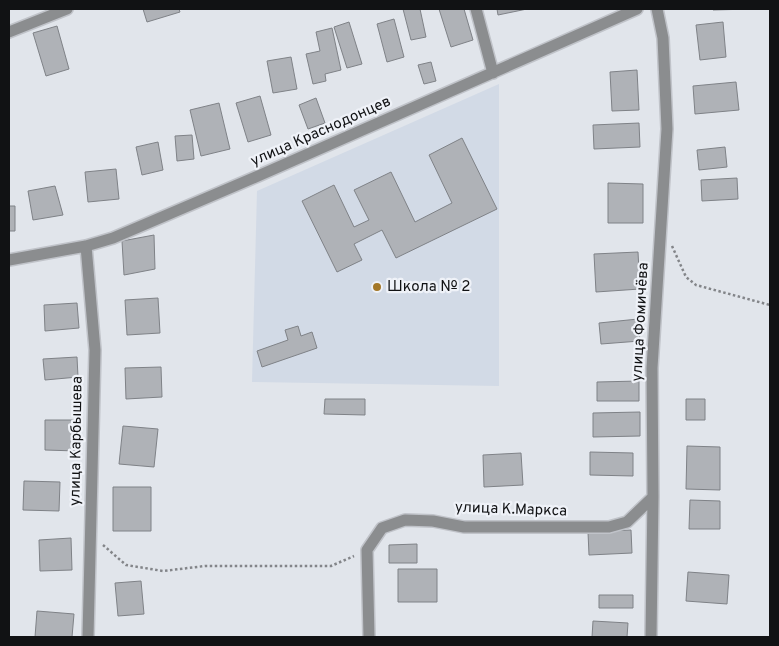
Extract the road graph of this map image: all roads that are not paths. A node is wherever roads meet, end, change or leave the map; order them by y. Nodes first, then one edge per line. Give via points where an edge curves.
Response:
1 (66, 9) edge
2 (476, 9) edge
3 (637, 9) edge
4 (657, 9) edge
5 (9, 32) edge
6 (493, 73) junction
7 (86, 246) junction
8 (9, 260) edge
9 (654, 497) junction
10 (88, 637) edge
11 (369, 637) edge
12 (651, 637) edge

1 - 5 street
2 - 6 street
3 - 6 street, улица Краснодонцев
4 - 9 street, улица Фомичёва via 663,38 667,129 652,368
6 - 7 street, улица Краснодонцев via 113,238
7 - 8 street, улица Краснодонцев
7 - 10 street, улица Карбышева via 95,350
9 - 11 street, улица К.Маркса via 627,522 609,527 464,527 406,520 382,528 367,550
9 - 12 street, улица Фомичёва

